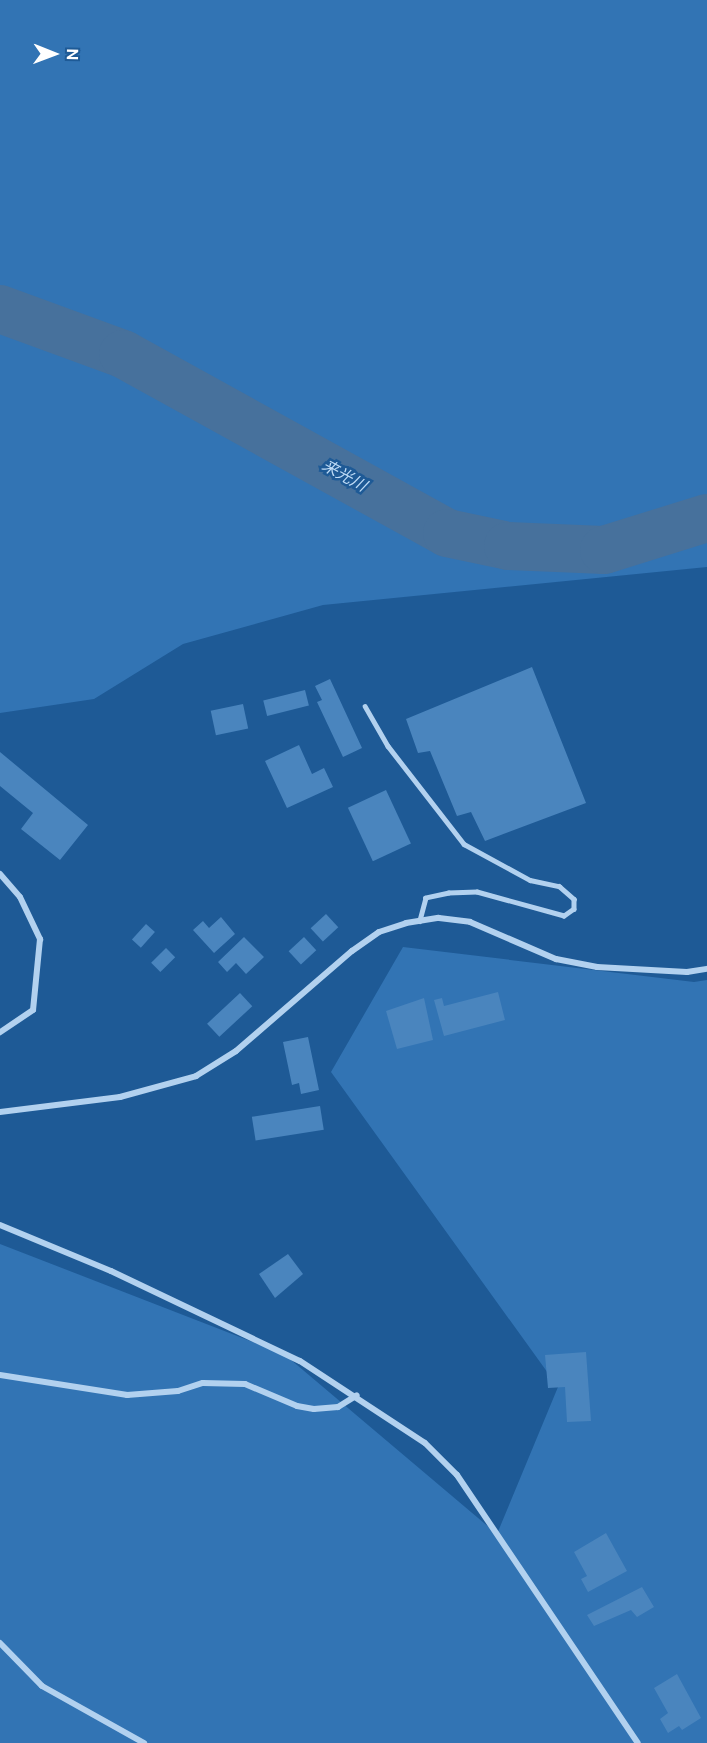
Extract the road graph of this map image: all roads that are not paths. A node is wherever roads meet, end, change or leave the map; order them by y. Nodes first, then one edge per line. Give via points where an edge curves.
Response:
1 (364, 706) dead end
2 (0, 874) edge
3 (420, 921) junction
4 (707, 969) edge
5 (0, 1032) edge
6 (0, 1112) edge
7 (0, 1226) edge
8 (0, 1375) edge
9 (357, 1395) junction
10 (0, 1642) edge
11 (144, 1743) edge
12 (638, 1743) edge

1 - 3 lane via 388,746 464,844 482,858 530,880 559,886 574,899 574,909 564,916 477,892 448,893 426,898
2 - 5 street via 20,897 39,939 33,1010
3 - 4 street via 439,918 470,922 556,959 597,967 687,972
3 - 6 street via 379,932 236,1051 196,1076 120,1097
7 - 9 street via 111,1271 300,1361
8 - 9 street via 127,1395 178,1391 203,1383 245,1384 297,1407 314,1409 338,1407
9 - 12 street via 425,1443 457,1476
10 - 11 street via 42,1686

